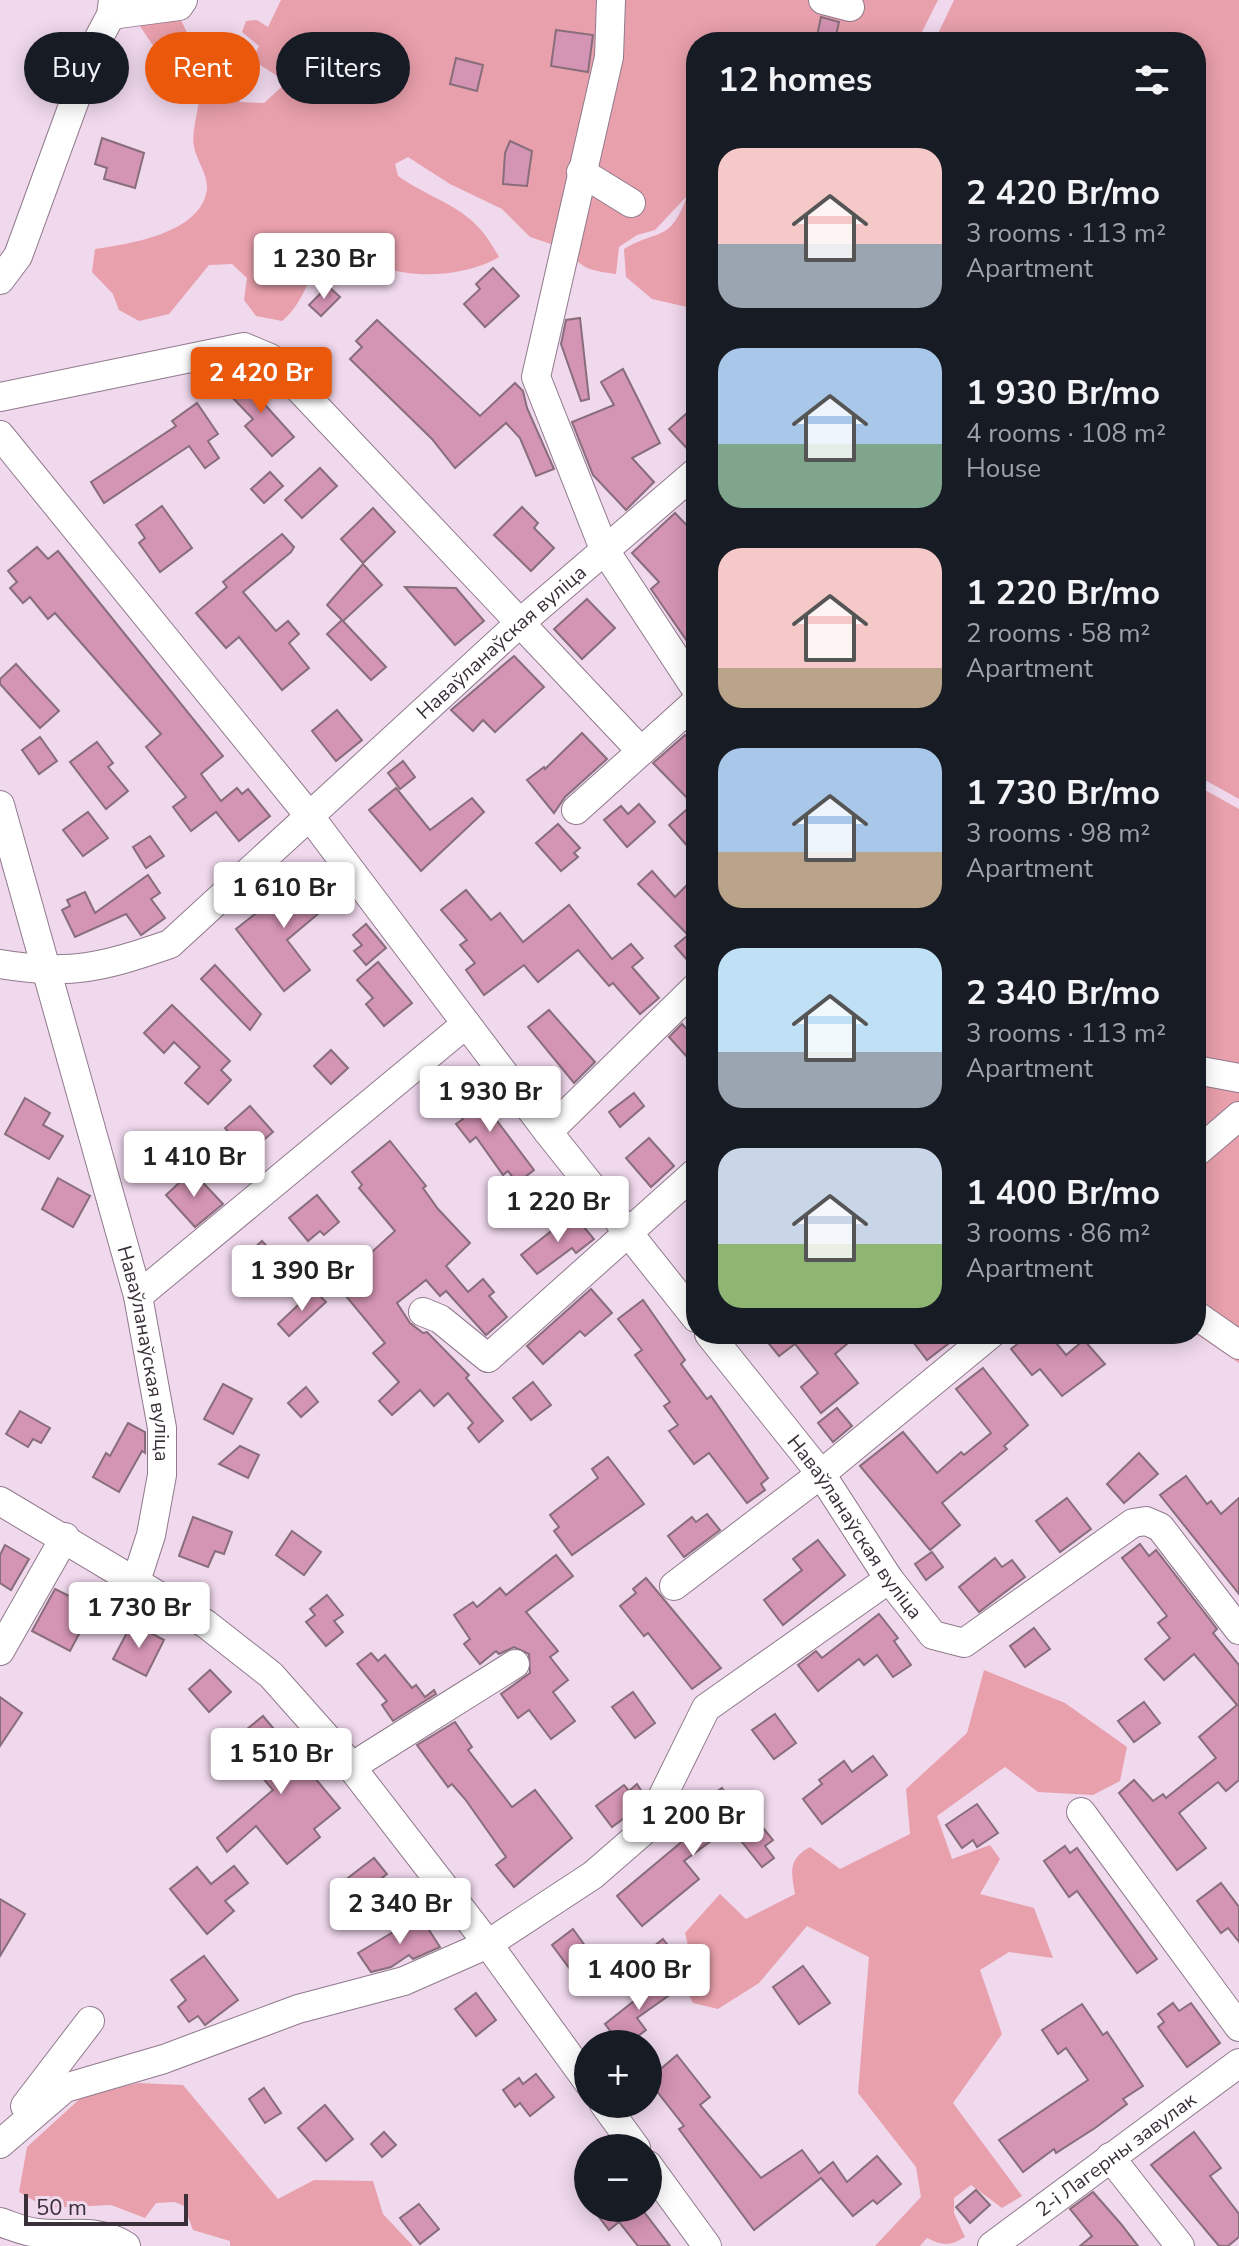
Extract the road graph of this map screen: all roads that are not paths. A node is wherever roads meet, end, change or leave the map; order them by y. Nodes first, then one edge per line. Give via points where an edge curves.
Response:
1 (183, 0) edge
2 (611, 0) edge
3 (112, 8) edge
4 (581, 172) junction
5 (631, 203) dead end
6 (0, 280) edge
7 (0, 397) edge
8 (0, 435) edge
9 (686, 480) edge
10 (604, 549) junction
11 (521, 622) junction
12 (686, 674) edge
13 (686, 711) edge
14 (641, 751) junction
15 (0, 805) edge
16 (576, 810) dead end
17 (311, 818) junction
18 (0, 964) edge
19 (47, 972) junction
20 (686, 997) edge
21 (466, 1024) junction
22 (1206, 1072) edge
23 (1239, 1078) edge
24 (1239, 1116) edge
25 (548, 1132) junction
26 (1206, 1144) edge
27 (686, 1180) edge
28 (626, 1231) junction
29 (138, 1296) junction
30 (686, 1306) edge
31 (423, 1312) dead end
32 (1206, 1322) edge
33 (722, 1344) edge
34 (979, 1344) edge
35 (1239, 1345) edge
36 (821, 1474) junction
37 (0, 1501) edge
38 (65, 1537) junction
39 (889, 1579) junction
40 (136, 1581) junction
41 (674, 1586) dead end
42 (1239, 1630) edge
43 (0, 1651) edge
44 (515, 1664) dead end
45 (351, 1767) junction
46 (1081, 1812) dead end
47 (488, 1944) junction
48 (90, 2021) dead end
49 (1239, 2027) edge
50 (574, 2063) edge
51 (1239, 2063) edge
52 (0, 2141) edge
53 (1110, 2157) junction
54 (662, 2184) edge
55 (0, 2222) edge
56 (126, 2246) edge
57 (707, 2246) edge
58 (992, 2246) edge
59 (1180, 2246) edge

1 - 3 street via 179,6
2 - 4 street via 609,57
3 - 6 street via 18,256
4 - 5 street
4 - 10 street via 536,377
7 - 11 street via 244,347 270,358
8 - 17 street
9 - 10 street, Наваўланаўская вуліца
10 - 11 street, Наваўланаўская вуліца
10 - 12 street
11 - 14 street
11 - 17 street, Наваўланаўская вуліца
13 - 14 street
14 - 16 street
15 - 19 street, Наваўланаўская вуліца
17 - 19 street, Наваўланаўская вуліца via 170,944 109,965
17 - 21 street
18 - 19 street, Наваўланаўская вуліца
19 - 29 street, Наваўланаўская вуліца
20 - 25 street
21 - 25 street
21 - 29 street
22 - 23 street
24 - 26 street
25 - 28 street
27 - 28 street
28 - 30 street
28 - 31 street via 488,1358 440,1319
29 - 40 street, Наваўланаўская вуліца via 162,1428 162,1475
32 - 35 street
33 - 36 street, Наваўланаўская вуліца
34 - 36 street
36 - 39 street, Наваўланаўская вуліца
36 - 41 street
37 - 38 street
38 - 40 street
38 - 43 street
39 - 42 street, Наваўланаўская вуліца via 933,1635 964,1643 1133,1523 1146,1521 1160,1527
39 - 47 street via 706,1708 647,1828 593,1875
40 - 45 street via 206,1624 271,1675
44 - 45 street
45 - 47 street
46 - 49 street
47 - 50 street
47 - 52 street via 404,1981 298,2009 164,2059 65,2088
48 - 52 street
51 - 53 street, 2-і Лагерны завулак
53 - 58 street, 2-і Лагерны завулак
53 - 59 street
54 - 57 street
55 - 56 street via 37,2233 78,2231

